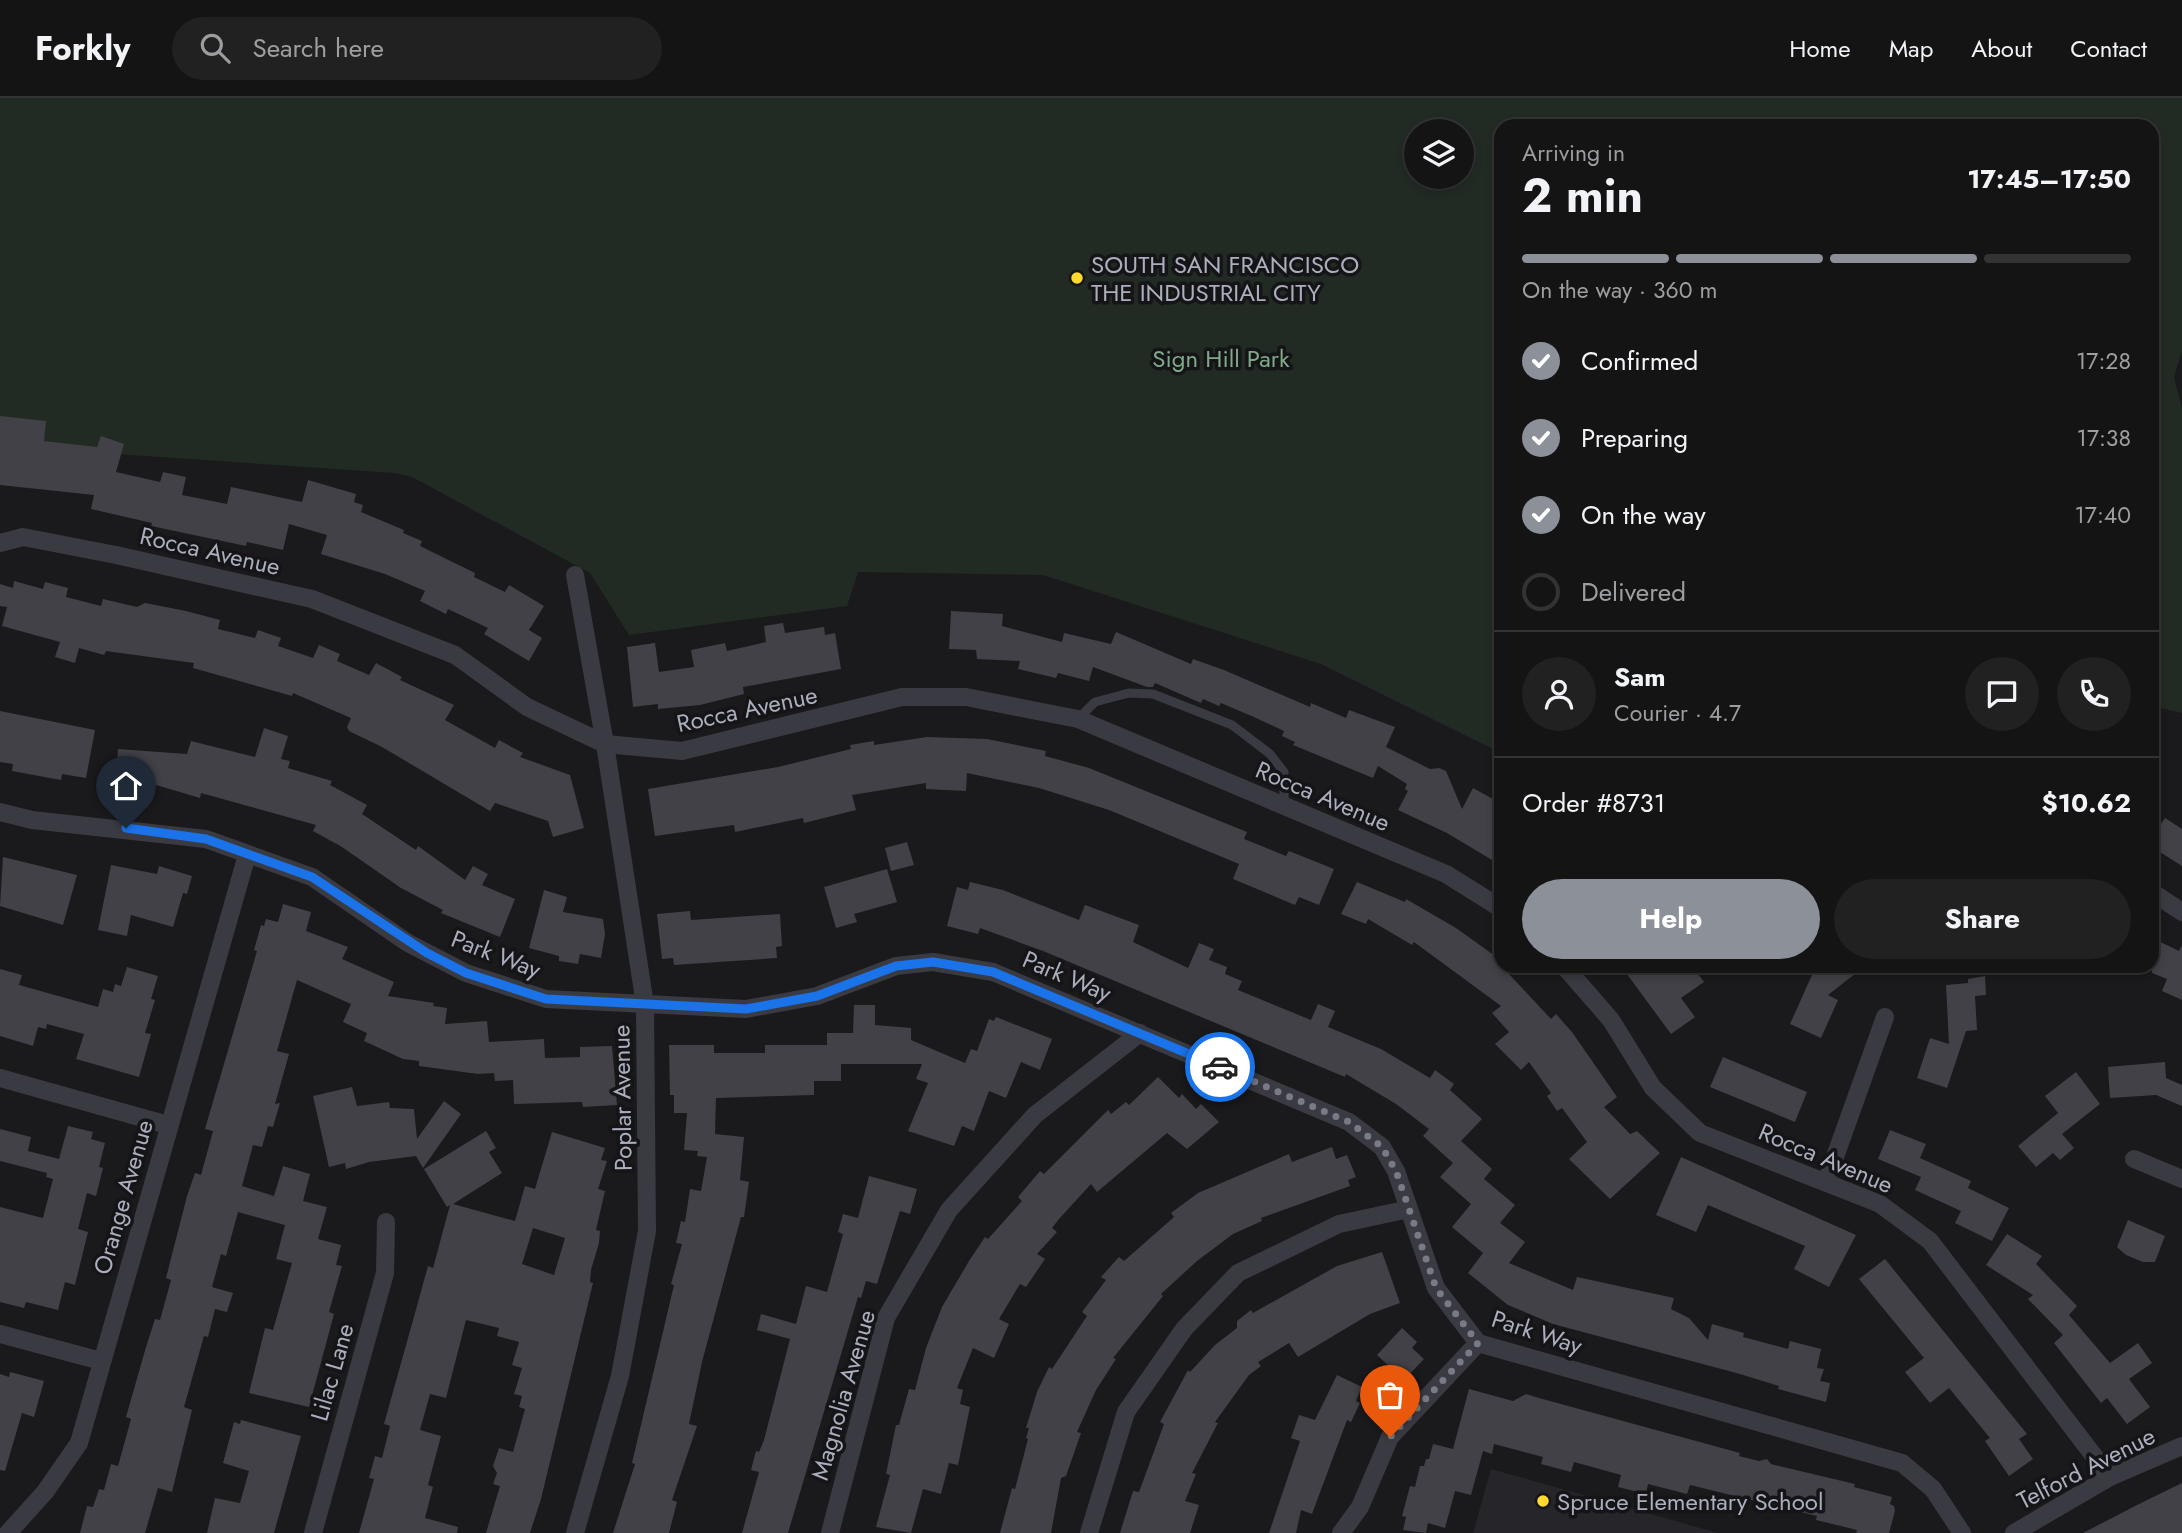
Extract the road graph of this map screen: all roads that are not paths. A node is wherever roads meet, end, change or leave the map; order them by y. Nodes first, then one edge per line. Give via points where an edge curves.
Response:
1 (0, 543) edge
2 (575, 575) dead end
3 (1077, 719) junction
4 (605, 744) junction
5 (1284, 806) junction
6 (0, 812) edge
7 (247, 855) junction
8 (2159, 897) edge
9 (1494, 904) edge
10 (2182, 912) edge
11 (1570, 973) edge
12 (645, 1005) junction
13 (1885, 1017) dead end
14 (1140, 1033) junction
15 (0, 1078) edge
16 (168, 1125) junction
17 (2134, 1159) dead end
18 (2182, 1179) edge
19 (1826, 1182) junction
20 (1409, 1209) junction
21 (386, 1222) dead end
22 (0, 1334) edge
23 (1478, 1343) junction
24 (102, 1361) junction
25 (2182, 1446) edge
26 (2110, 1477) junction
27 (1360, 1507) junction
28 (8, 1533) edge
29 (313, 1533) edge
30 (575, 1533) edge
31 (830, 1533) edge
32 (1089, 1533) edge
33 (1341, 1533) edge
34 (1358, 1533) edge
35 (1962, 1533) edge
36 (2014, 1533) edge

1 - 4 street, Rocca Avenue via 23,537 312,599 455,655 527,707
2 - 4 street, Poplar Avenue
3 - 4 street, Rocca Avenue via 966,697 902,697 682,751
3 - 5 street, Rocca Avenue
3 - 5 lane via 1095,702 1129,693 1153,694 1232,725 1270,754 1284,772
4 - 12 street, Poplar Avenue
5 - 9 street, Rocca Avenue via 1446,874
6 - 7 street, Park Way via 32,820 206,839
7 - 12 street, Park Way via 312,877 408,943 466,973 546,999
7 - 16 street, Orange Avenue
8 - 10 street
11 - 19 street, Rocca Avenue via 1611,1020 1653,1088 1700,1133
12 - 14 street, Park Way via 746,1009 817,996 896,966 933,962 993,972
12 - 30 street, Poplar Avenue via 648,1231 620,1376
13 - 19 street
14 - 20 street, Park Way via 1349,1122 1382,1147
14 - 31 street, Magnolia Avenue via 1035,1115 949,1210 886,1318
15 - 16 street
16 - 24 street, Orange Avenue
17 - 18 street
19 - 26 street, Rocca Avenue via 1880,1204 1930,1241
20 - 23 street, Park Way via 1436,1288
20 - 32 street via 1339,1224 1238,1273 1184,1329 1126,1412
21 - 29 street, Lilac Lane via 385,1273
22 - 24 street
23 - 27 street via 1390,1437
23 - 35 street, Park Way via 1902,1464 1933,1489
24 - 28 street, Orange Avenue via 79,1443 45,1492
25 - 26 street, Telford Avenue
26 - 36 street, Telford Avenue
27 - 33 street
27 - 34 street

